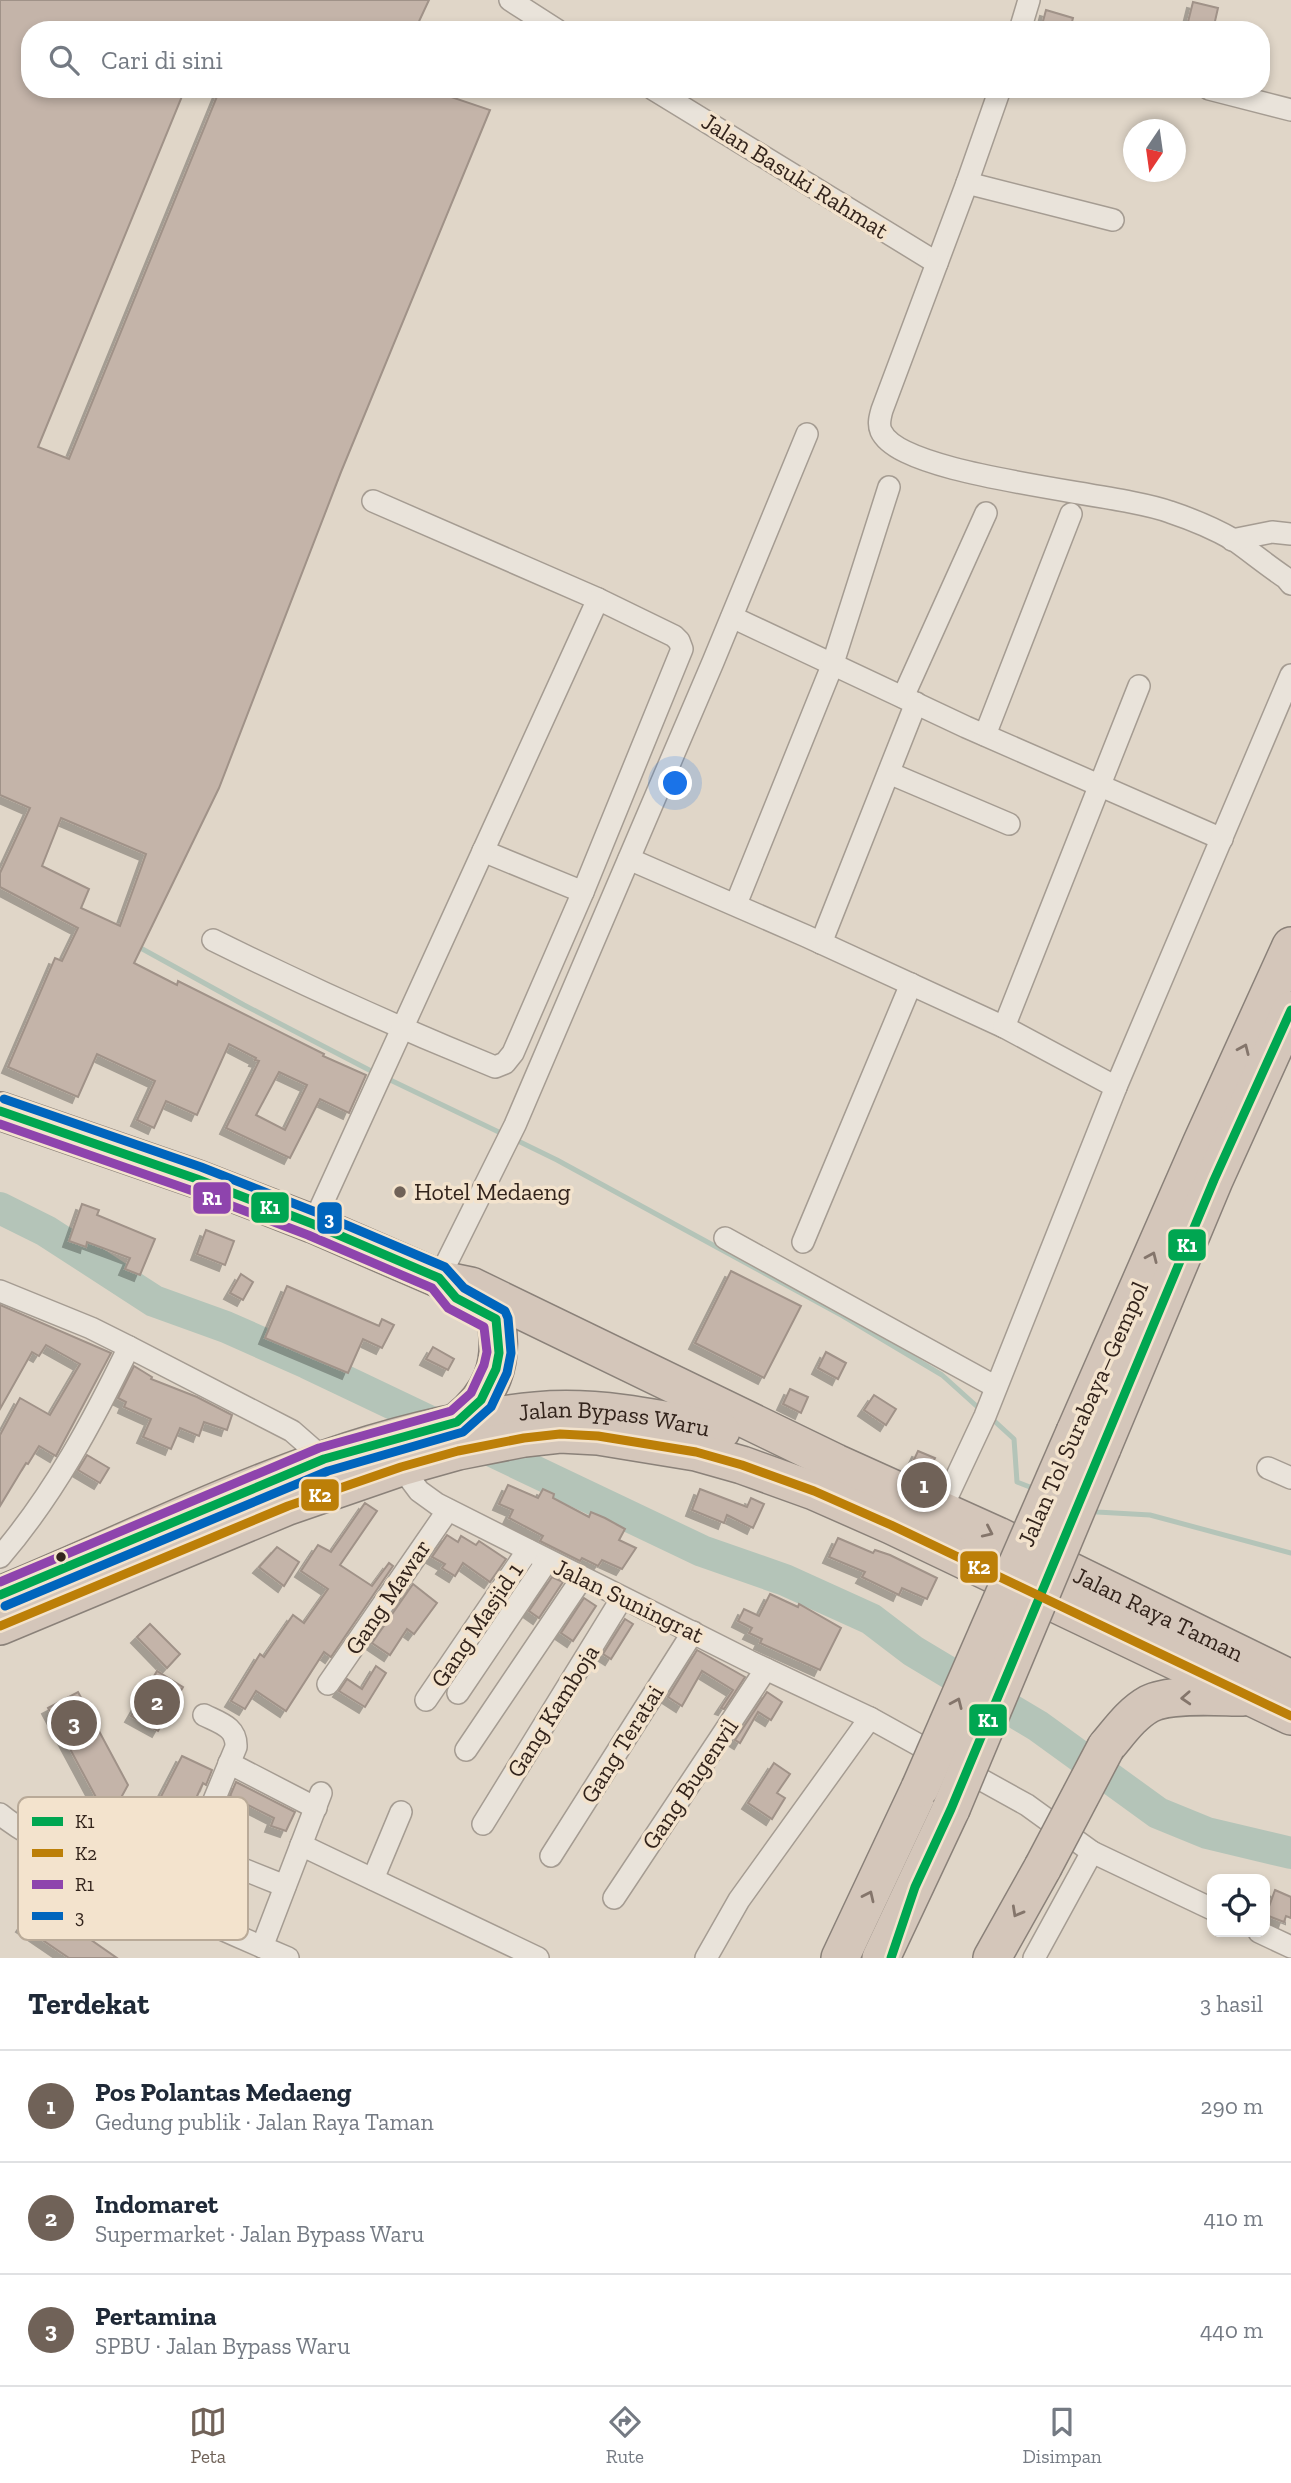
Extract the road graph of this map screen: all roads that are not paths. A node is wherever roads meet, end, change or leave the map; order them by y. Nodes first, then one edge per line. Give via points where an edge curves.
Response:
1 (510, 0) edge
2 (1029, 0) edge
3 (544, 21) edge
4 (1023, 21) edge
5 (668, 98) edge
6 (997, 98) edge
7 (1244, 98) edge
8 (1291, 110) edge
9 (967, 183) junction
10 (1113, 220) dead end
11 (937, 263) junction
12 (807, 434) dead end
13 (889, 487) dead end
14 (373, 501) dead end
15 (986, 513) dead end
16 (1071, 514) dead end
17 (1291, 534) edge
18 (1232, 540) junction
19 (1291, 584) edge
20 (598, 599) junction
21 (732, 617) junction
22 (832, 666) junction
23 (1291, 675) edge
24 (1139, 686) dead end
25 (910, 700) junction
26 (985, 735) junction
27 (889, 773) junction
28 (1098, 785) junction
29 (1009, 824) dead end
30 (1222, 839) junction
31 (484, 851) junction
32 (629, 859) junction
33 (583, 892) junction
34 (736, 904) junction
35 (213, 940) dead end
36 (821, 943) junction
37 (1291, 946) edge
38 (911, 984) junction
39 (1291, 1010) edge
40 (1004, 1027) junction
41 (402, 1030) junction
42 (1116, 1087) junction
43 (0, 1111) edge
44 (313, 1224) junction
45 (724, 1238) dead end
46 (803, 1242) dead end
47 (440, 1279) junction
48 (0, 1291) edge
49 (496, 1320) junction
50 (129, 1347) junction
51 (991, 1400) junction
52 (624, 1428) junction
53 (726, 1433) junction
54 (447, 1435) junction
55 (1088, 1440) junction
56 (338, 1454) junction
57 (836, 1463) junction
58 (401, 1467) junction
59 (1268, 1468) dead end
60 (1291, 1478) edge
61 (448, 1510) junction
62 (941, 1510) junction
63 (891, 1525) junction
64 (528, 1550) junction
65 (0, 1557) edge
66 (547, 1561) junction
67 (582, 1578) junction
68 (0, 1595) edge
69 (622, 1598) junction
70 (0, 1626) edge
71 (693, 1632) junction
72 (766, 1669) junction
73 (1291, 1679) edge
74 (328, 1684) dead end
75 (458, 1693) dead end
76 (1255, 1697) junction
77 (426, 1700) dead end
78 (204, 1715) dead end
79 (1291, 1716) edge
80 (870, 1718) junction
81 (466, 1750) dead end
82 (229, 1763) junction
83 (215, 1797) edge
84 (401, 1812) dead end
85 (0, 1814) edge
86 (483, 1824) dead end
87 (18, 1826) edge
88 (301, 1845) junction
89 (1092, 1852) junction
90 (551, 1856) dead end
91 (248, 1871) edge
92 (373, 1879) junction
93 (285, 1886) junction
94 (915, 1887) junction
95 (614, 1898) dead end
96 (1207, 1907) edge
97 (1270, 1937) edge
98 (245, 1940) edge
99 (262, 1947) junction
100 (1291, 1947) edge
101 (288, 1958) edge
102 (538, 1958) edge
103 (706, 1958) edge
104 (840, 1958) edge
105 (881, 1958) edge
106 (891, 1958) edge
107 (992, 1958) edge
108 (1034, 1958) edge

1 - 3 street
2 - 4 street
5 - 11 street, Jalan Basuki Rahmat
6 - 9 street
7 - 8 street
9 - 10 street
9 - 11 street
11 - 18 street via 880,419 881,432 891,443 925,460 989,478 1169,511
12 - 21 street
13 - 22 street
14 - 20 street
15 - 25 street
16 - 26 street
17 - 18 street via 1272,532
18 - 19 street
20 - 31 street
20 - 33 street via 674,636 682,649
21 - 22 street
21 - 32 street
22 - 25 street
22 - 34 street
23 - 30 street
24 - 28 street
25 - 26 street
25 - 27 street
26 - 28 street
27 - 29 street
27 - 36 street
28 - 30 street
28 - 40 street
30 - 42 street
31 - 33 street
31 - 41 street
32 - 34 street
32 - 47 street via 515,1125
33 - 41 street via 505,1063 495,1067
34 - 36 street
35 - 41 street
36 - 38 street
55 -> 37 highway, Jalan Tol Surabaya–Gempol via 1202,1142
38 - 40 street
38 - 46 street
39 - 55 highway, Jalan Tol Surabaya–Gempol
40 - 42 street
41 - 44 street
42 - 51 street
43 - 44 highway
44 - 47 highway
45 - 51 street
47 - 49 highway via 456,1298
47 - 57 highway via 471,1286
48 - 50 street
49 - 53 highway
49 - 54 highway via 496,1369 481,1400
50 - 56 street
50 - 65 street via 90,1426 39,1507
51 - 62 street
52 - 53 highway, Jalan Bypass Waru
52 - 54 highway, Jalan Bypass Waru via 598,1436
52 - 54 highway, Jalan Bypass Waru via 536,1410
52 - 63 highway, Jalan Bypass Waru via 814,1491
53 - 57 highway, Jalan Bypass Waru
53 - 63 highway via 867,1504
54 - 56 highway, Jalan Bypass Waru
54 - 58 highway, Jalan Bypass Waru
55 - 94 highway, Jalan Tol Surabaya–Gempol, bridge via 951,1809
104 -> 55 highway, Jalan Tol Surabaya–Gempol, bridge
56 - 68 highway, Jalan Bypass Waru
57 - 62 highway, Jalan Raya Taman
58 - 61 street, Jalan Suningrat via 419,1491
58 - 70 highway, Jalan Bypass Waru via 288,1506
59 - 60 street
61 - 64 street, Jalan Suningrat
61 - 74 street, Gang Mawar
62 -> 73 highway, Jalan Raya Taman
63 - 76 highway, Jalan Raya Taman
64 - 66 street, Jalan Suningrat
64 - 77 street, Gang Masjid 1
66 - 67 street, Jalan Suningrat
66 - 75 street
67 - 69 street, Jalan Suningrat
67 - 81 street
69 - 71 street, Jalan Suningrat
69 - 86 street, Gang Kamboja
71 - 72 street, Jalan Suningrat
71 - 90 street, Gang Teratai
72 - 80 street, Jalan Suningrat
72 - 95 street, Gang Bugenvil
76 - 79 highway, Jalan Raya Taman
76 -> 107 highway, bridge via 1181,1697 1150,1703 1128,1721 1107,1748
78 - 82 street via 229,1727 236,1737
80 - 89 street, Jalan Suningrat via 1027,1805
80 - 103 street via 739,1900
82 - 83 street
82 - 88 street via 319,1801
84 - 92 street
85 - 87 street
88 - 92 street
88 - 93 street
89 - 96 street, Jalan Suningrat
89 - 108 street
91 - 93 street
92 - 102 street
93 - 99 street
94 - 105 highway, Jalan Tol Surabaya–Gempol
94 - 106 highway
97 - 100 street
98 - 99 street
99 - 101 street

